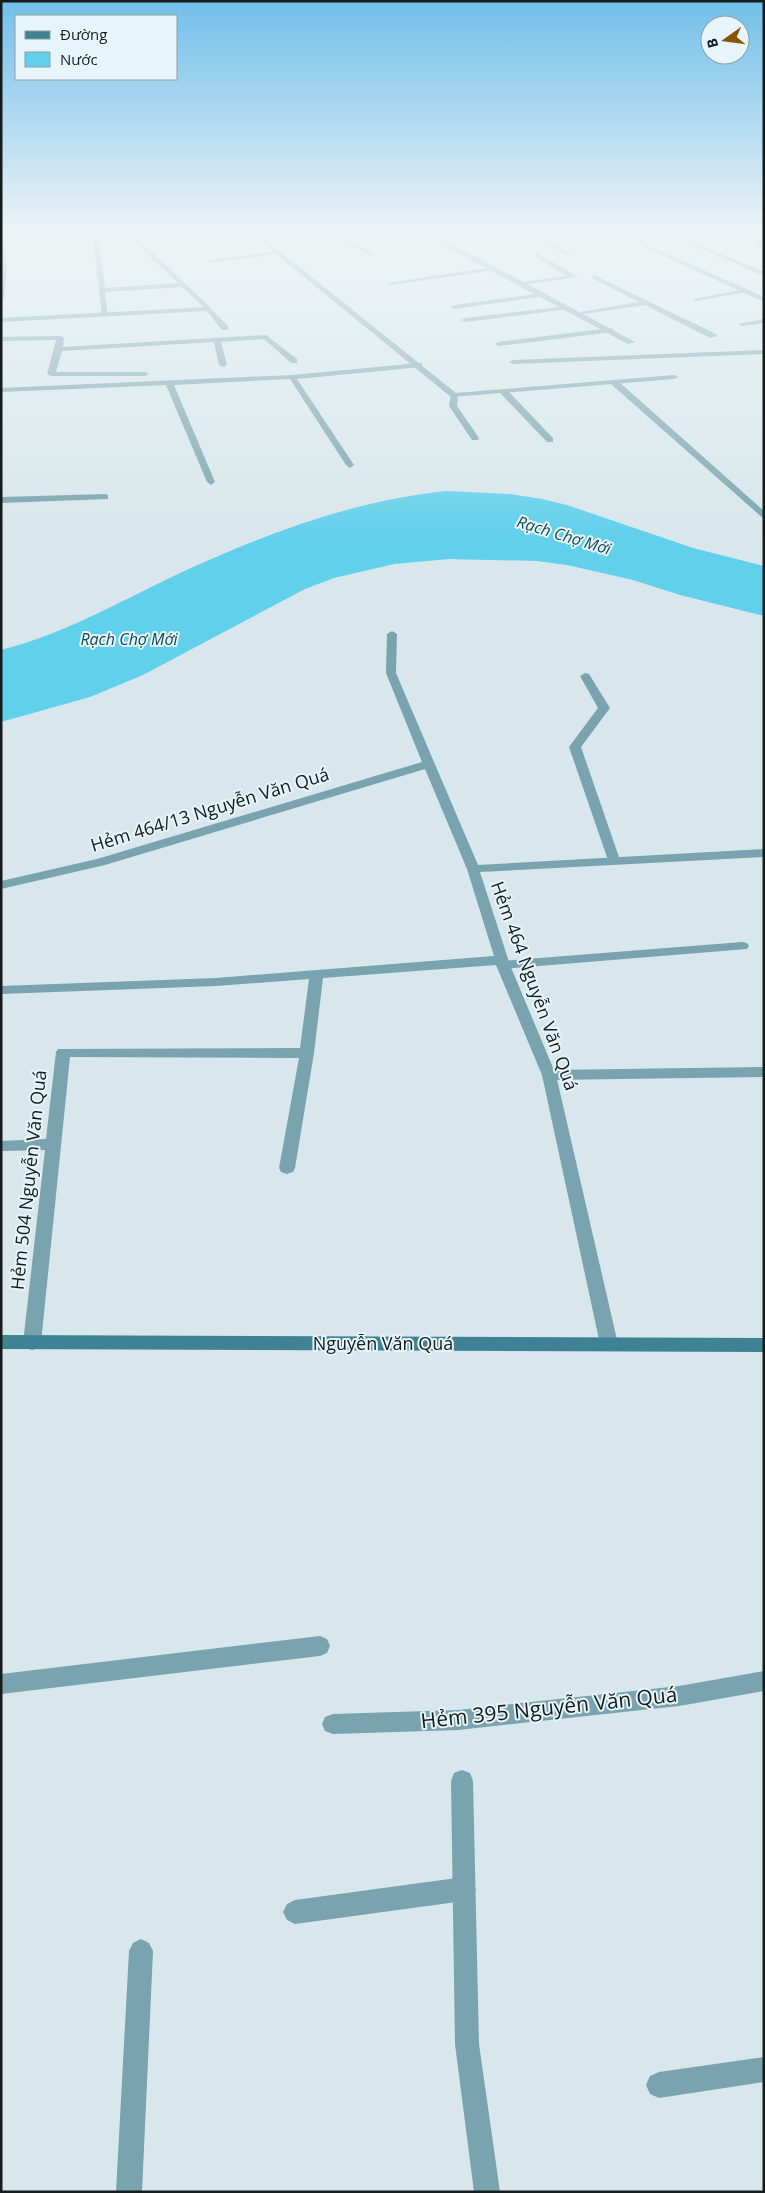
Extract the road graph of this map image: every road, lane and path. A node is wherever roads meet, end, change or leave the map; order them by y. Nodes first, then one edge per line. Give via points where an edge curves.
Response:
1 (380, 334) edge
2 (576, 334) edge
3 (618, 334) edge
4 (710, 334) edge
5 (713, 336) dead end
6 (1, 339) edge
7 (217, 340) junction
8 (631, 342) dead end
9 (499, 344) dead end
10 (59, 349) junction
11 (764, 352) edge
12 (294, 361) dead end
13 (513, 362) dead end
14 (222, 365) dead end
15 (419, 365) junction
16 (173, 373) dead end
17 (154, 374) dead end
18 (163, 374) dead end
19 (292, 377) junction
20 (674, 378) dead end
21 (169, 382) junction
22 (615, 383) junction
23 (1, 390) edge
24 (504, 392) junction
25 (454, 395) junction
26 (475, 438) dead end
27 (550, 440) dead end
28 (350, 465) dead end
29 (211, 482) dead end
30 (105, 496) dead end
31 (1, 500) edge
32 (764, 516) edge
33 (392, 634) dead end
34 (585, 676) dead end
35 (428, 764) junction
36 (764, 853) edge
37 (614, 860) junction
38 (473, 869) junction
39 (1, 885) edge
40 (742, 946) dead end
41 (502, 963) junction
42 (317, 974) junction
43 (1, 990) edge
44 (307, 1052) junction
45 (764, 1072) edge
46 (549, 1075) junction
47 (54, 1144) junction
48 (1, 1146) edge
49 (286, 1168) dead end
50 (1, 1342) edge
51 (32, 1343) junction
52 (609, 1344) junction
53 (764, 1345) edge
54 (320, 1646) dead end
55 (764, 1681) edge
56 (1, 1684) edge
57 (334, 1724) dead end
58 (462, 1781) dead end
59 (464, 1889) junction
60 (295, 1912) dead end
61 (140, 1950) dead end
62 (764, 2069) edge
63 (659, 2086) dead end
64 (129, 2192) edge
65 (487, 2192) edge

1 - 15 street
2 - 9 street
3 - 8 street
4 - 5 street
6 - 10 street via 60,338
7 - 10 street
7 - 12 street via 266,337
7 - 14 street
10 - 17 street via 51,374
11 - 13 street
15 - 19 street
15 - 25 street
16 - 18 street
19 - 21 street
19 - 28 street
20 - 22 street
21 - 23 street
21 - 29 street
22 - 24 street
22 - 32 street
24 - 25 street
24 - 27 street
25 - 26 street via 453,406
30 - 31 street
33 - 35 street, Hẻm 464 Nguyễn Văn Quá via 391,673
34 - 37 street via 604,708 575,747
35 - 38 street, Hẻm 464 Nguyễn Văn Quá
35 - 39 street, Hẻm 464/13 Nguyễn Văn Quá via 101,862
36 - 37 street
37 - 38 street
38 - 41 street, Hẻm 464 Nguyễn Văn Quá
40 - 41 street
41 - 42 street
41 - 46 street, Hẻm 464 Nguyễn Văn Quá
42 - 43 street via 216,982
42 - 44 street
44 - 47 street, Hẻm 504 Nguyễn Văn Quá via 63,1052
44 - 49 street
45 - 46 street
46 - 52 street, Hẻm 464 Nguyễn Văn Quá
47 - 48 street
47 - 51 street, Hẻm 504 Nguyễn Văn Quá
50 - 51 main road, Nguyễn Văn Quá
51 - 52 main road, Nguyễn Văn Quá
52 - 53 main road, Nguyễn Văn Quá
54 - 56 street
55 - 57 street, Hẻm 395 Nguyễn Văn Quá via 679,1696 458,1720
58 - 59 street
59 - 60 street
59 - 65 street via 467,2044
61 - 64 street
62 - 63 street

